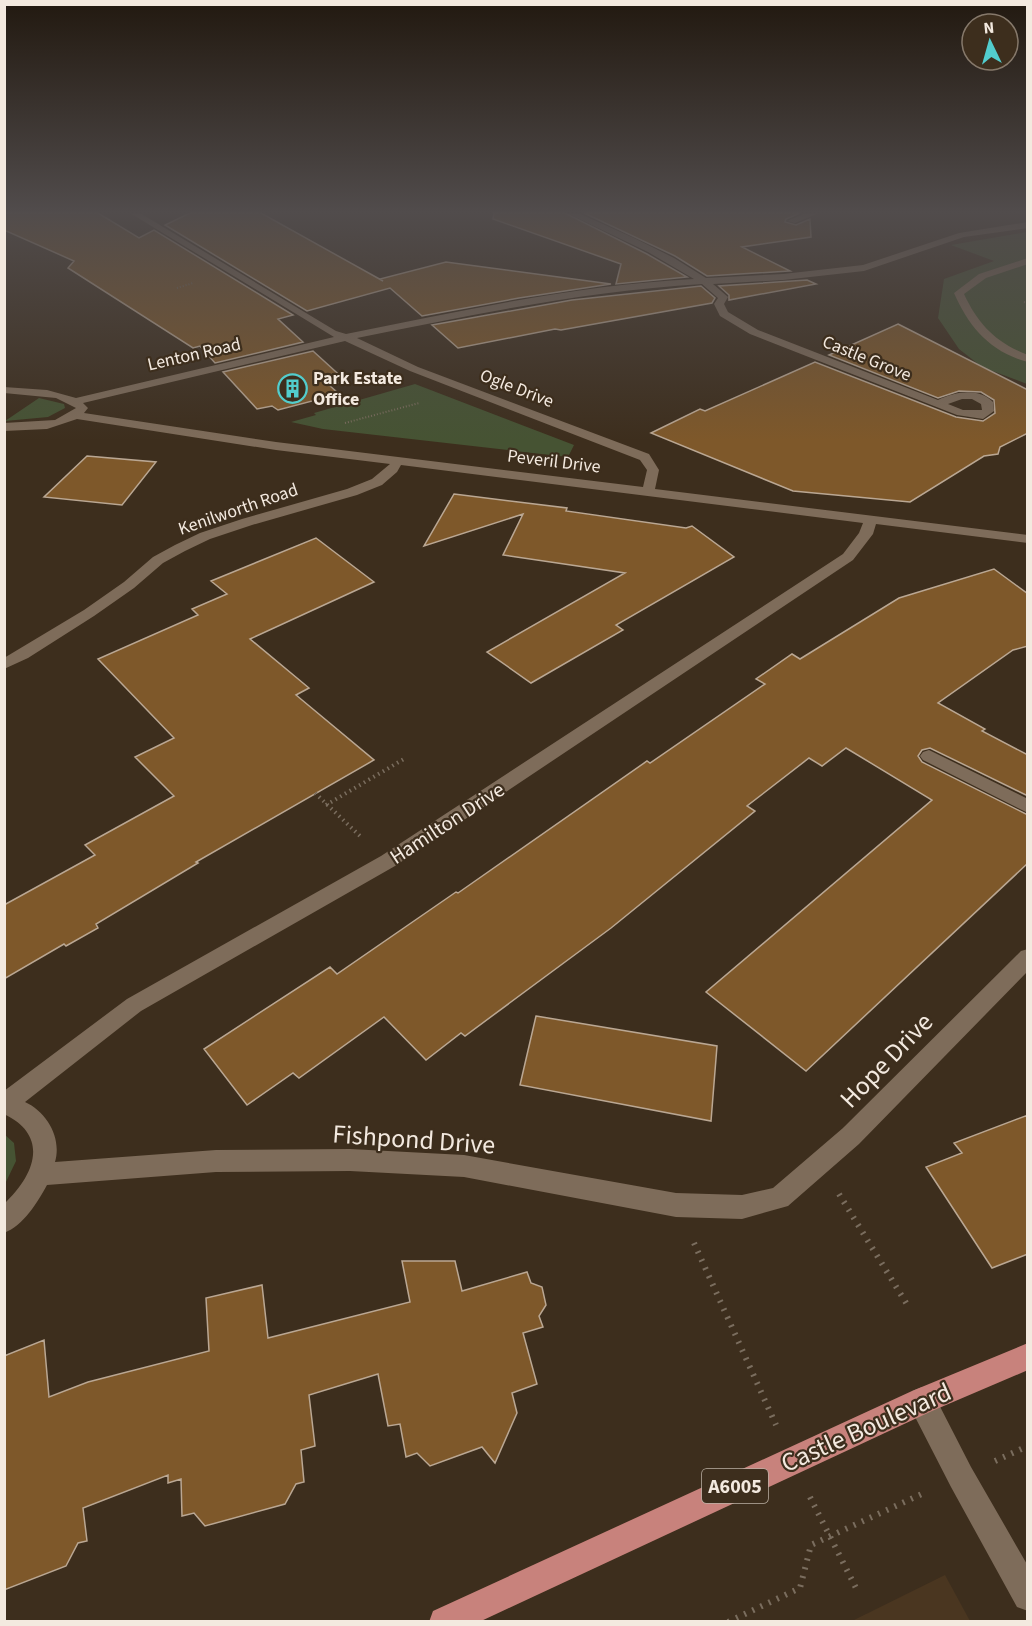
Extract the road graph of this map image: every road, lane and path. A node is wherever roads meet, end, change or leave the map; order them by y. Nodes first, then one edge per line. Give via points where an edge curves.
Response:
1 (261, 289) edge
2 (612, 289) edge
3 (715, 289) edge
4 (962, 289) edge
5 (1028, 314) edge
6 (1028, 323) edge
7 (343, 338) junction
8 (1028, 359) edge
9 (5, 387) edge
10 (76, 401) junction
11 (421, 403) dead end
12 (938, 404) dead end
13 (77, 416) junction
14 (345, 423) dead end
15 (4, 427) edge
16 (398, 460) junction
17 (649, 491) junction
18 (870, 520) junction
19 (1028, 539) edge
20 (4, 664) edge
21 (929, 756) dead end
22 (404, 759) dead end
23 (315, 793) dead end
24 (326, 805) junction
25 (1028, 807) edge
26 (343, 821) dead end
27 (1028, 957) edge
28 (5, 1104) edge
29 (819, 1163) junction
30 (42, 1174) junction
31 (779, 1198) joint
32 (676, 1204) junction
33 (4, 1221) edge
34 (908, 1306) dead end
35 (1028, 1356) edge
36 (751, 1369) dead end
37 (922, 1401) junction
38 (1028, 1446) edge
39 (961, 1477) junction
40 (1028, 1596) edge
41 (444, 1622) edge
42 (728, 1622) edge

1 - 7 street, Ogle Drive
2 - 7 street, Lenton Road via 507,304
3 - 12 street, Castle Grove via 723,297 719,304 724,314 737,323
4 - 8 street via 959,292 967,312 986,338
5 - 6 path
7 - 10 street, Lenton Road
7 - 17 street, Ogle Drive via 645,457 653,470
9 - 10 street, Lenton Road
10 - 13 street via 82,408
11 - 14 path
13 - 15 street via 58,423
13 - 16 street, Peveril Drive
16 - 17 street, Peveril Drive
16 - 20 street, Kenilworth Road via 377,482 205,536 180,548 158,560 89,613
17 - 18 street, Peveril Drive
18 - 19 street, Peveril Drive
18 - 28 street, Hamilton Drive via 866,534 848,557 388,861 134,1005
21 - 25 street
22 - 24 path
23 - 24 path
24 - 26 path
27 - 29 street, Hope Drive via 851,1136
28 - 30 street, Hamilton Drive via 23,1109 36,1120 44,1136
29 - 31 street, Hope Drive
29 - 34 path
30 - 32 street, Fishpond Drive via 216,1161 361,1161 464,1166
30 - 33 street, Hamilton Drive via 20,1208
31 - 32 street, Fishpond Drive via 742,1208
32 - 36 path
35 - 37 main road, Castle Boulevard / A6005
37 - 39 street
37 - 41 main road, Castle Boulevard / A6005
38 - 39 path
39 - 40 street
39 - 42 path via 811,1545 800,1587

